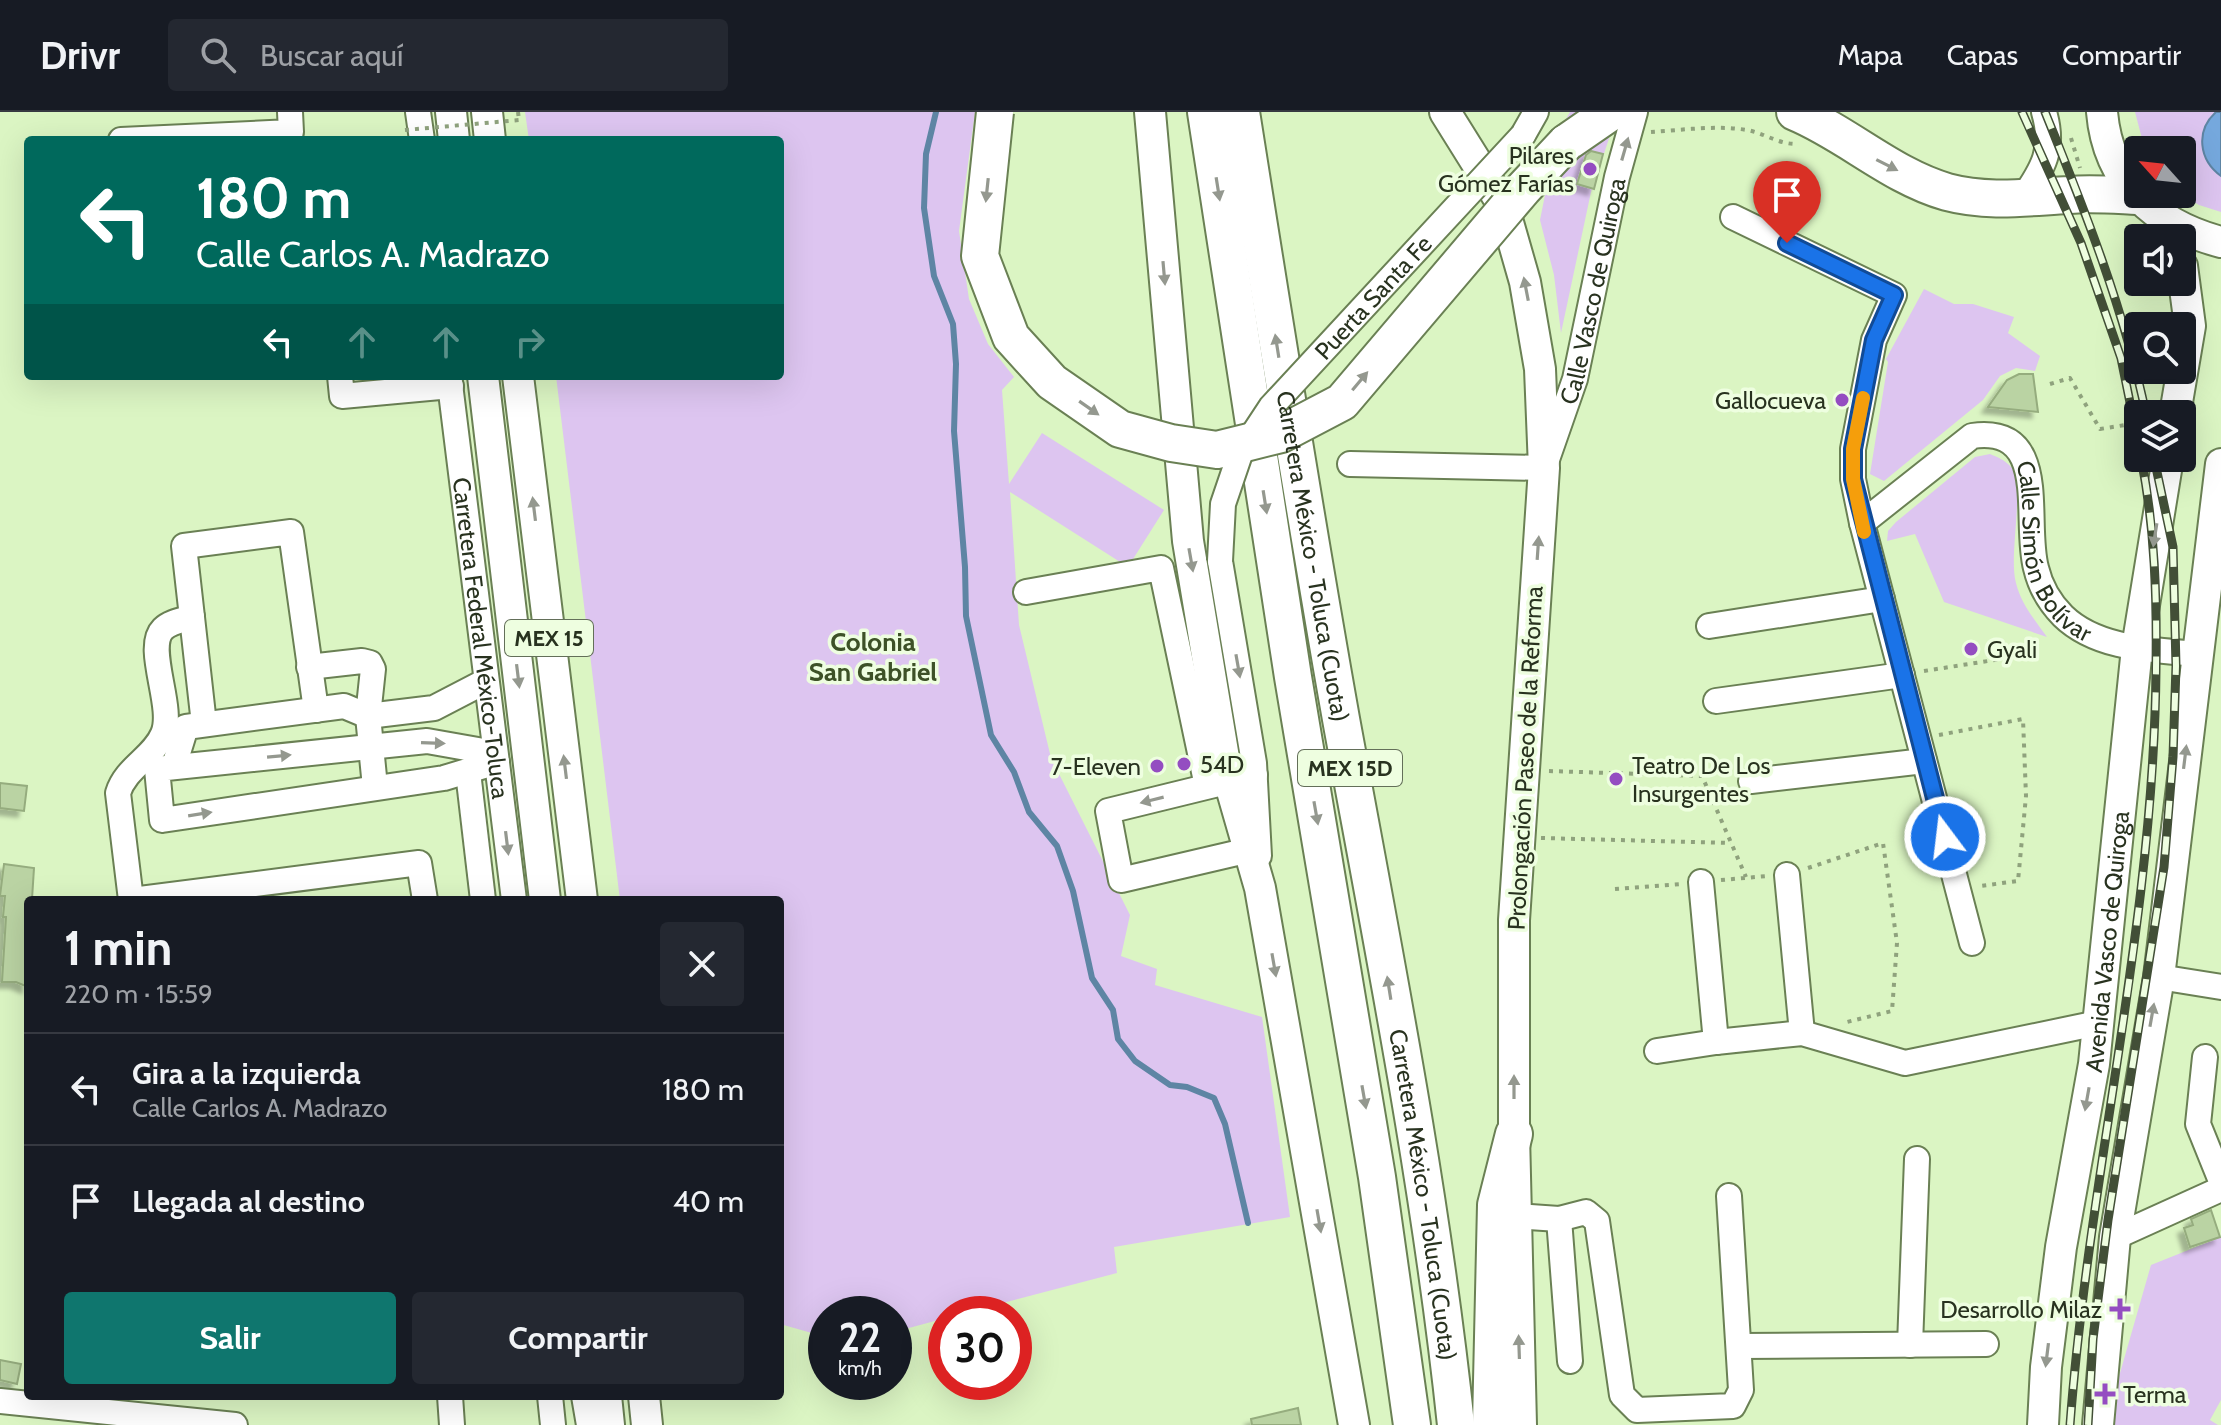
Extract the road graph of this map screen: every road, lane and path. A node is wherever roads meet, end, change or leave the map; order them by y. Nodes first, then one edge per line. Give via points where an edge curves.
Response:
1 (290, 112) edge
2 (451, 112) edge
3 (487, 112) edge
4 (518, 112) edge
5 (995, 112) edge
6 (1150, 112) edge
7 (1206, 112) edge
8 (1241, 112) edge
9 (1445, 112) edge
10 (1536, 112) edge
11 (2044, 112) edge
12 (2102, 112) edge
13 (1625, 119) edge
14 (415, 127) edge
15 (1805, 127) edge
16 (206, 136) edge
17 (454, 136) edge
18 (490, 136) edge
19 (2124, 175) edge
20 (2124, 196) edge
21 (2022, 199) junction
22 (2149, 208) edge
23 (1733, 217) dead end
24 (2166, 224) edge
25 (2196, 235) edge
26 (2221, 242) edge
27 (2186, 296) edge
28 (340, 380) edge
29 (483, 380) edge
30 (518, 380) edge
31 (450, 381) edge
32 (2050, 384) dead end
33 (2177, 400) edge
34 (2124, 425) edge
35 (1350, 464) dead end
36 (2221, 464) edge
37 (1544, 468) junction
38 (2166, 472) edge
39 (2218, 509) edge
40 (1862, 523) junction
41 (1026, 592) dead end
42 (1882, 599) junction
43 (192, 617) junction
44 (1709, 626) dead end
45 (2137, 648) junction
46 (2197, 654) junction
47 (2001, 659) dead end
48 (309, 667) junction
49 (1902, 675) junction
50 (1197, 678) junction
51 (486, 681) junction
52 (1716, 701) dead end
53 (316, 710) junction
54 (368, 716) junction
55 (204, 724) junction
56 (370, 747) junction
57 (1922, 750) junction
58 (496, 757) junction
59 (174, 766) junction
60 (1523, 770) junction
61 (468, 772) junction
62 (1230, 781) junction
63 (1751, 781) dead end
64 (375, 787) junction
65 (1519, 837) junction
66 (1731, 843) junction
67 (1254, 849) junction
68 (1787, 875) joint
69 (1746, 877) dead end
70 (1701, 882) joint
71 (1958, 888) junction
72 (1615, 889) dead end
73 (131, 896) edge
74 (163, 896) edge
75 (424, 896) edge
76 (483, 896) edge
77 (513, 896) edge
78 (545, 896) edge
79 (582, 896) edge
80 (1972, 943) dead end
81 (2159, 977) junction
82 (2221, 987) edge
83 (1847, 1022) dead end
84 (2098, 1023) junction
85 (1802, 1033) junction
86 (1716, 1042) junction
87 (1657, 1051) dead end
88 (2205, 1057) dead end
89 (1514, 1134) junction
90 (1917, 1159) dead end
91 (2221, 1181) edge
92 (2221, 1189) edge
93 (1729, 1196) dead end
94 (1515, 1216) junction
95 (1559, 1219) junction
96 (2115, 1237) junction
97 (1986, 1344) dead end
98 (1910, 1345) junction
99 (1740, 1346) junction
100 (1570, 1361) dead end
101 (450, 1400) edge
102 (550, 1400) edge
103 (585, 1400) edge
104 (606, 1400) edge
105 (644, 1400) edge
106 (0, 1401) edge
107 (1736, 1416) edge
108 (235, 1425) edge
109 (452, 1425) edge
110 (553, 1425) edge
111 (589, 1425) edge
112 (609, 1425) edge
113 (647, 1425) edge
114 (1354, 1425) edge
115 (1412, 1425) edge
116 (1456, 1425) edge
117 (1491, 1425) edge
118 (1521, 1425) edge
119 (2043, 1425) edge
120 (2098, 1425) edge

1 - 16 street via 291,132
2 - 17 main road
3 - 18 main road
4 - 14 path, bridge via 519,120
5 -> 13 highway, bridge via 980,256 1011,337 1052,382 1120,429 1217,450 1281,434 1342,402 1566,143
6 -> 50 main road
7 -> 115 highway, Carretera México - Toluca (Cuota) / MEX 15D
116 -> 8 highway, Carretera México - Toluca (Cuota) / MEX 15D via 1437,1274 1300,490
37 -> 9 main road, Prolongación Paseo de la Reforma via 1540,369 1525,282 1503,205
10 -> 62 street, Puerta Santa Fe, bridge via 1523,135 1271,407 1240,454 1223,504 1220,561
11 - 21 street via 2050,132 2046,154 2041,172
12 - 19 main road via 2114,159
13 - 15 path via 1748,130 1785,144
37 -> 13 street, Calle Vasco de Quiroga via 1575,379
15 -> 21 highway via 1945,191
20 - 21 highway
22 - 24 main road
23 - 40 street via 1894,295 1874,340 1853,449
25 - 26 main road
27 - 33 main road via 2190,326
28 - 31 street via 342,396
29 -> 78 main road, MEX 15
79 -> 30 main road, MEX 15
31 - 51 street, Carretera Federal México-Toluca
32 - 34 path via 2070,378 2100,429
35 - 37 street
36 - 39 main road, Avenida Vasco de Quiroga
60 -> 37 main road, Prolongación Paseo de la Reforma
38 -> 45 main road, Avenida Vasco de Quiroga
39 - 46 main road, Avenida Vasco de Quiroga
40 - 42 street
40 - 45 street, Calle Simón Bolívar via 1972,436 1992,433 2009,440 2022,454 2028,474 2035,567 2044,591 2064,617 2085,630
41 - 50 street via 1161,568
42 - 44 street
42 - 49 street
43 - 48 street via 184,546 291,532
43 - 55 street
43 - 73 street via 165,626 158,636 163,734 123,778 118,793
45 - 46 street, Calle Simón Bolívar
45 - 84 main road, Avenida Vasco de Quiroga
81 -> 46 main road, Avenida Vasco de Quiroga
47 - 49 path
48 - 53 street
48 - 54 street via 370,663
49 - 52 street
49 - 57 street
50 - 62 main road
51 - 54 street via 434,708
51 - 58 street, Carretera Federal México-Toluca
53 - 54 street via 344,706
53 - 55 street
54 - 56 street
55 - 59 street via 186,727
56 -> 58 street via 437,741
59 -> 56 street
56 - 64 street
57 - 63 street
57 - 71 street
57 - 71 path via 2023,719 2026,796 2018,881
58 - 61 street
58 -> 77 street, Carretera Federal México-Toluca
59 -> 64 street via 157,769 162,820
60 - 65 main road, Prolongación Paseo de la Reforma
60 - 66 path via 1702,776
61 - 64 street
61 - 76 street
62 - 67 main road
62 -> 67 street via 1108,811 1121,880
65 - 66 path
89 -> 65 main road, Prolongación Paseo de la Reforma
66 - 69 path
67 -> 114 main road
68 - 83 path via 1883,843 1897,943 1892,1011
68 - 85 street
70 - 72 path
70 - 86 street
71 - 80 street
74 - 75 street via 419,863
81 - 82 street
96 -> 81 main road, Avenida Vasco de Quiroga
84 - 85 street via 1905,1063
84 -> 119 main road, Avenida Vasco de Quiroga via 2061,1247
85 - 86 street
86 - 87 street
88 - 91 street via 2198,1124
89 - 94 main road, Prolongación Paseo de la Reforma
89 - 117 highway via 1496,1205
90 - 98 street
92 - 96 street
93 - 99 street
94 - 95 street
118 -> 94 main road, Prolongación Paseo de la Reforma
95 - 100 street
95 - 107 street via 1586,1212 1597,1221 1622,1395 1637,1410
96 - 120 main road, Avenida Vasco de Quiroga
97 - 98 street
98 - 99 street
99 - 107 street
101 - 109 street
102 - 110 street
103 - 111 street
104 - 112 main road
105 - 113 main road
106 - 108 street

